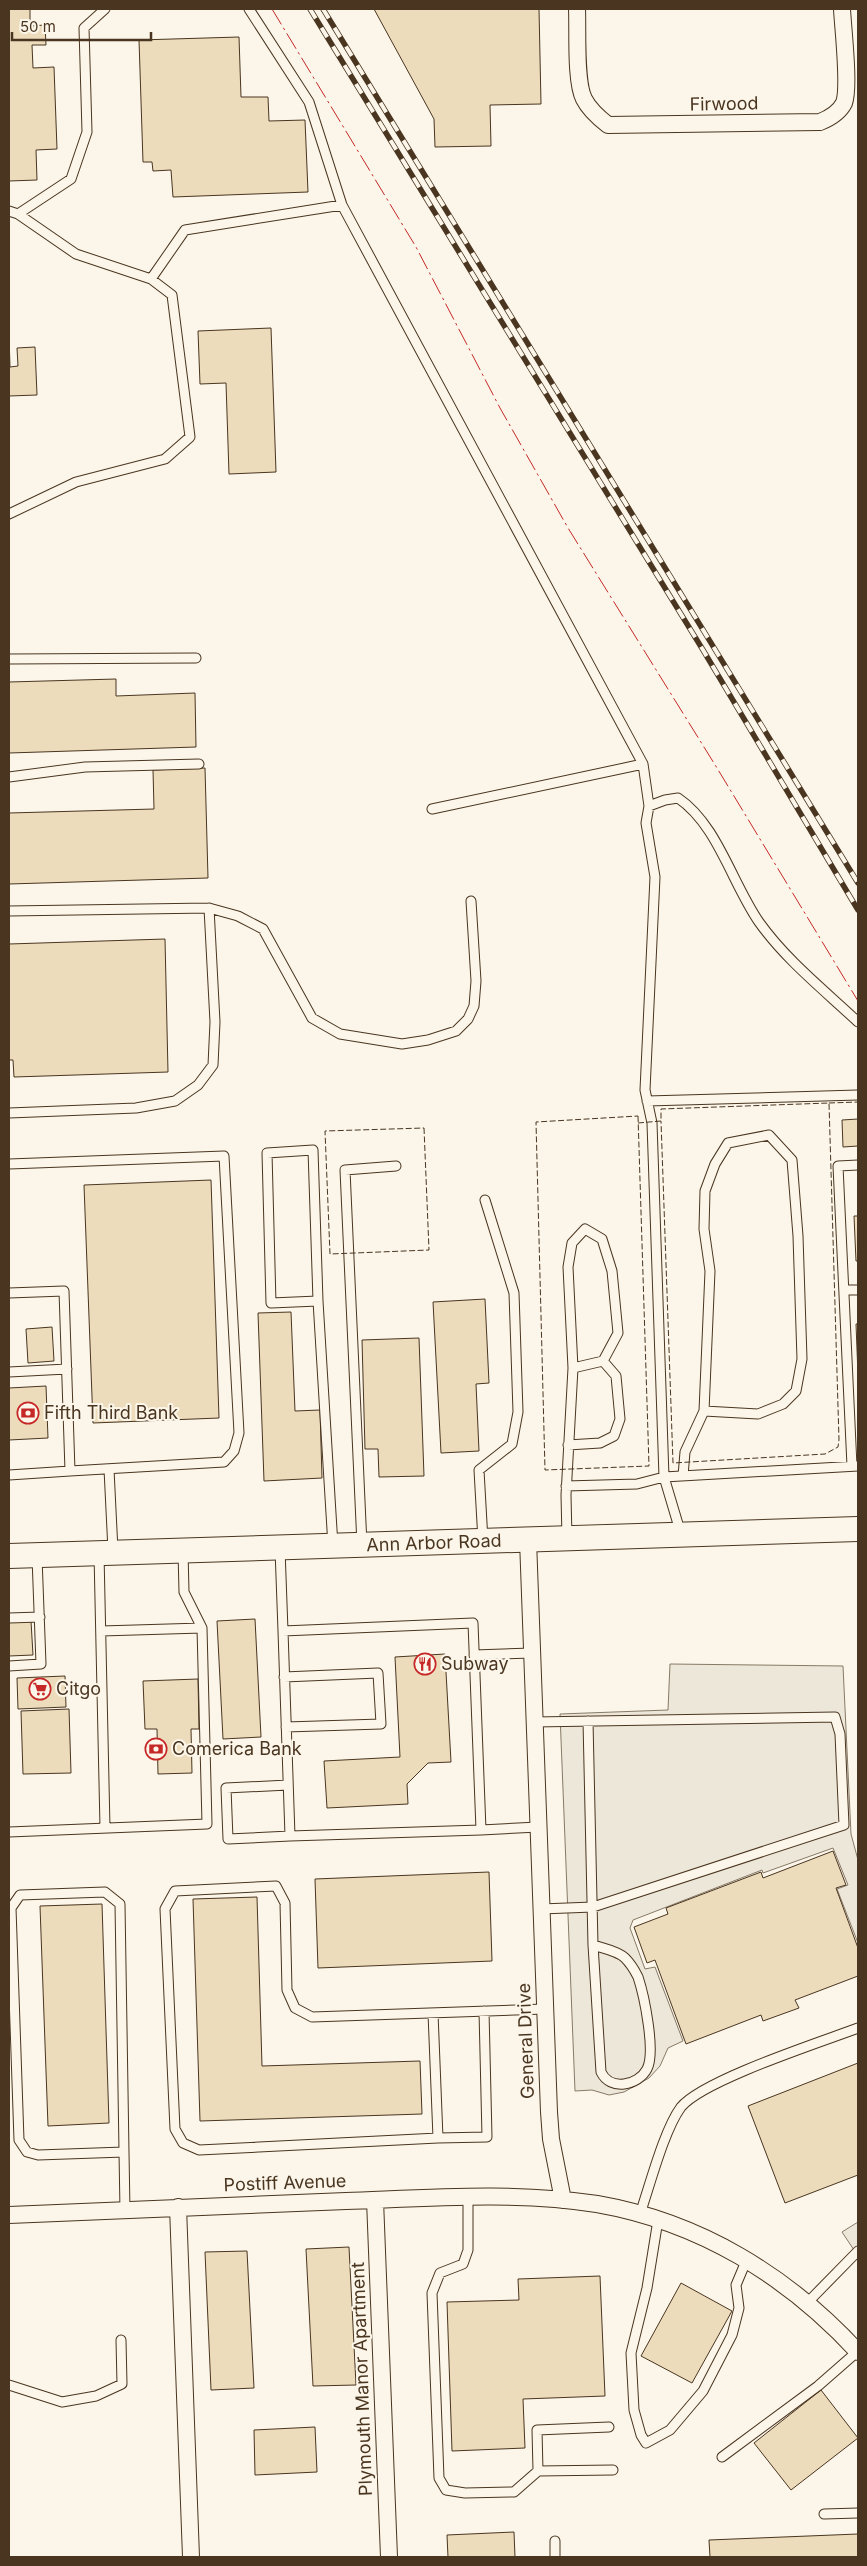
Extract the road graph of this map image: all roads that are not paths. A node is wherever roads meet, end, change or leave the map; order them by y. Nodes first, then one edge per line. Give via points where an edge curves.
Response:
1 (105, 9) edge
2 (249, 9) edge
3 (577, 9) edge
4 (842, 9) edge
5 (342, 205) junction
6 (9, 211) edge
7 (18, 214) junction
8 (151, 279) junction
9 (9, 514) edge
10 (196, 658) dead end
11 (9, 659) edge
12 (199, 764) dead end
13 (643, 764) junction
14 (9, 777) edge
15 (649, 806) junction
16 (432, 808) dead end
17 (471, 901) dead end
18 (208, 908) junction
19 (9, 911) edge
20 (858, 1022) edge
21 (858, 1095) edge
22 (647, 1101) junction
23 (9, 1113) edge
24 (9, 1164) edge
25 (858, 1165) edge
26 (396, 1166) dead end
27 (485, 1200) dead end
28 (844, 1290) junction
29 (858, 1290) edge
30 (9, 1292) edge
31 (318, 1301) junction
32 (603, 1361) junction
33 (573, 1368) junction
34 (67, 1369) junction
35 (9, 1372) edge
36 (704, 1411) junction
37 (568, 1445) junction
38 (855, 1466) edge
39 (109, 1469) junction
40 (70, 1471) junction
41 (9, 1475) edge
42 (683, 1476) junction
43 (664, 1477) junction
44 (566, 1486) junction
45 (858, 1529) edge
46 (681, 1535) junction
47 (567, 1539) junction
48 (528, 1540) junction
49 (483, 1541) junction
50 (362, 1545) junction
51 (333, 1546) junction
52 (280, 1548) junction
53 (183, 1550) junction
54 (106, 1553) junction
55 (37, 1555) junction
56 (9, 1556) edge
57 (9, 1618) edge
58 (40, 1618) junction
59 (202, 1628) junction
60 (101, 1631) junction
61 (282, 1631) junction
62 (532, 1653) junction
63 (474, 1655) junction
64 (9, 1666) edge
65 (284, 1677) junction
66 (588, 1721) junction
67 (534, 1722) junction
68 (286, 1727) junction
69 (288, 1785) junction
70 (105, 1828) junction
71 (538, 1828) junction
72 (481, 1830) junction
73 (9, 1832) edge
74 (290, 1836) junction
75 (593, 1907) junction
76 (541, 1909) junction
77 (593, 1945) junction
78 (11, 2006) edge
79 (545, 2009) junction
80 (484, 2011) junction
81 (433, 2013) junction
82 (858, 2028) edge
83 (438, 2138) junction
84 (124, 2152) junction
85 (468, 2197) junction
86 (374, 2200) junction
87 (563, 2200) junction
88 (178, 2207) junction
89 (125, 2211) junction
90 (640, 2214) junction
91 (9, 2215) edge
92 (658, 2220) junction
93 (858, 2251) edge
94 (747, 2259) junction
95 (808, 2302) junction
96 (121, 2340) dead end
97 (858, 2352) edge
98 (9, 2385) edge
99 (609, 2427) dead end
100 (722, 2456) dead end
101 (613, 2470) dead end
102 (538, 2471) junction
103 (858, 2513) edge
104 (824, 2514) dead end
105 (555, 2541) dead end
106 (190, 2557) edge
107 (389, 2557) edge
108 (555, 2557) edge

1 - 7 lane via 84,28 87,132 70,180
2 - 5 lane via 309,102
3 - 4 street, Firwood via 580,87 597,117 608,125 820,122 838,111 846,96
5 - 8 lane via 185,230
5 - 13 lane
6 - 7 lane
7 - 8 lane via 76,254
8 - 9 lane via 172,295 190,437 165,460 76,482
10 - 11 lane
12 - 14 lane via 85,767
13 - 15 lane
13 - 16 lane
15 - 20 lane via 678,798 699,815 758,920 780,950
15 - 22 lane via 646,823 656,877 647,1010
17 - 18 lane via 476,981 474,1006 468,1019 456,1031 402,1044 340,1034 312,1018 263,930 238,916
18 - 19 lane
18 - 23 lane via 215,1022 213,1065 198,1085 175,1101 136,1108
21 - 22 lane
22 - 43 lane via 652,1123
24 - 39 lane via 224,1156 239,1433 234,1451 224,1462
25 - 28 lane via 838,1166
26 - 50 lane via 345,1170
27 - 49 lane via 514,1293 518,1412 512,1444 479,1470
28 - 29 lane
28 - 38 lane
30 - 34 lane via 64,1290
31 - 31 lane via 271,1303 267,1153 313,1150
31 - 51 lane
32 - 33 lane
32 - 33 lane via 618,1333 612,1272 602,1239 585,1229 572,1243 568,1267
32 - 37 lane via 616,1376 620,1420 614,1436 600,1443
33 - 37 lane
34 - 35 lane
34 - 40 lane
36 - 36 lane via 710,1271 704,1229 705,1191 715,1164 728,1143 769,1136 792,1160 802,1359 796,1391 783,1404 758,1414
36 - 42 lane via 685,1452
37 - 44 lane
38 - 42 lane
39 - 40 lane
39 - 54 lane
40 - 41 lane
42 - 43 lane
43 - 44 lane via 638,1484
43 - 46 lane
44 - 47 lane
45 - 46 main road, Ann Arbor Road
46 - 47 main road, Ann Arbor Road
47 - 48 main road, Ann Arbor Road
48 - 49 main road, Ann Arbor Road
48 - 62 street, General Drive
49 - 50 main road, Ann Arbor Road
50 - 51 main road, Ann Arbor Road
51 - 52 main road, Ann Arbor Road
52 - 53 main road, Ann Arbor Road
52 - 61 lane
53 - 54 main road, Ann Arbor Road
53 - 59 lane via 184,1592
54 - 55 main road, Ann Arbor Road
54 - 60 lane
55 - 56 main road, Ann Arbor Road
55 - 58 lane
57 - 58 lane
58 - 64 lane via 41,1664
59 - 60 lane
59 - 70 lane via 207,1824
60 - 70 lane
61 - 63 lane via 473,1623
61 - 65 lane
62 - 63 lane
62 - 67 street, General Drive
63 - 72 lane
65 - 68 lane
65 - 68 lane via 378,1673 381,1724
66 - 67 lane
66 - 75 lane
66 - 75 lane via 835,1717 840,1734 844,1825
67 - 71 street, General Drive
68 - 69 lane
69 - 74 lane
69 - 74 lane via 226,1788 228,1839
70 - 73 lane
71 - 72 lane
71 - 76 street, General Drive
72 - 74 lane
75 - 76 lane
75 - 77 lane
76 - 79 street, General Drive
77 - 77 lane via 601,2072 612,2084 626,2083 640,2078 648,2068 650,2051 644,1999 637,1975 624,1956
78 - 84 lane via 19,2140 27,2152 38,2155
78 - 84 lane via 11,1908 20,1895 105,1892 120,1904
79 - 80 lane
79 - 87 street, General Drive via 551,2139
80 - 81 lane
80 - 83 lane via 487,2137
81 - 83 lane
81 - 83 lane via 312,2017 296,2008 287,1990 285,1903 276,1886 175,1891 165,1909 175,2129 183,2143 199,2150
82 - 90 lane via 706,2088 682,2107 665,2140
84 - 89 lane
85 - 86 street, Postiff Avenue
85 - 87 street, Postiff Avenue
85 - 102 lane via 468,2250 463,2264 440,2273 432,2294 439,2478 446,2490 514,2492
86 - 88 street, Postiff Avenue
86 - 107 street, Plymouth Manor Apartment
87 - 90 street
88 - 89 street, Postiff Avenue
88 - 106 street
89 - 91 street, Postiff Avenue
90 - 92 street
92 - 94 street via 706,2238
92 - 94 lane via 647,2288 631,2353 634,2410 646,2443 670,2430 703,2391 732,2335 740,2308 736,2285
93 - 95 lane
94 - 95 street
95 - 97 street
96 - 98 lane via 122,2384 96,2396 62,2402
97 - 100 lane via 818,2386
99 - 102 lane via 537,2430
101 - 102 lane
103 - 104 lane
105 - 108 lane

